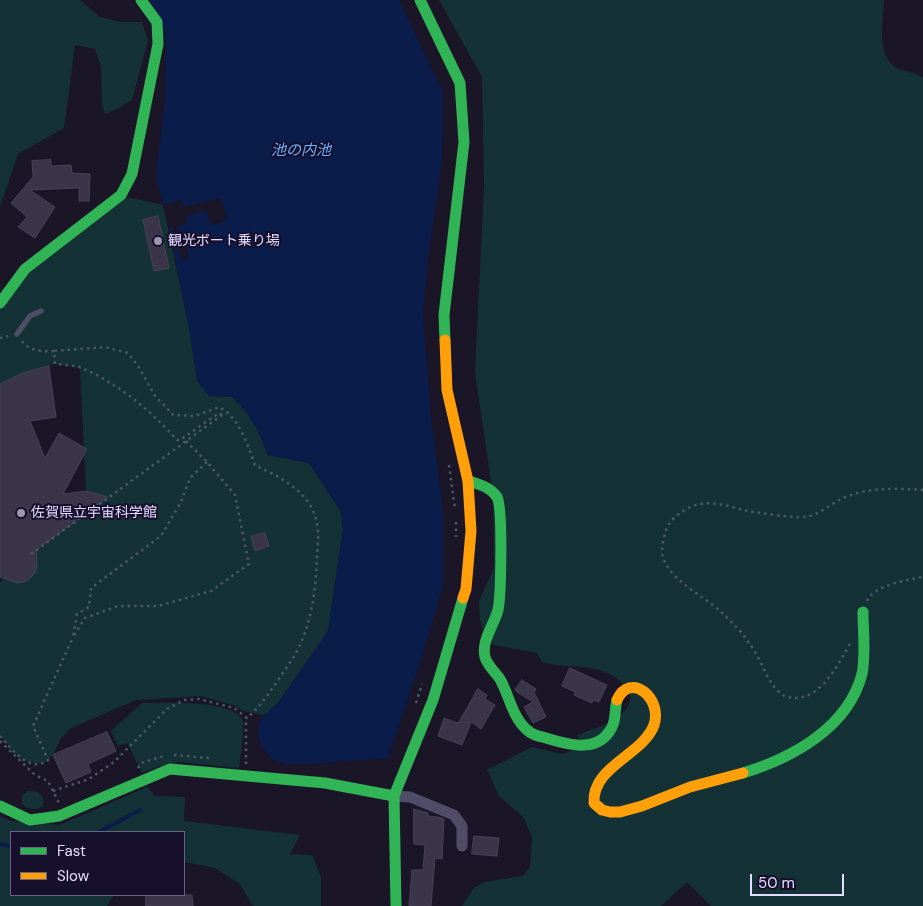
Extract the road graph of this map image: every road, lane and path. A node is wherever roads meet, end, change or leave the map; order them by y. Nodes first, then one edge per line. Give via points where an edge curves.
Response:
1 (141, 0) edge
2 (420, 0) edge
3 (0, 304) edge
4 (41, 311) dead end
5 (17, 334) joint
6 (54, 352) junction
7 (186, 441) junction
8 (448, 457) dead end
9 (207, 462) junction
10 (468, 481) junction
11 (923, 490) edge
12 (456, 545) dead end
13 (31, 554) dead end
14 (923, 577) edge
15 (863, 612) joint
16 (73, 637) junction
17 (851, 642) dead end
18 (423, 683) dead end
19 (413, 711) dead end
20 (247, 718) junction
21 (0, 736) edge
22 (0, 741) edge
23 (209, 758) dead end
24 (238, 761) dead end
25 (248, 769) junction
26 (136, 770) dead end
27 (53, 791) junction
28 (394, 796) junction
29 (0, 806) edge
30 (61, 808) dead end
31 (462, 846) dead end
32 (396, 906) edge

1 - 3 street via 157,22 158,44 132,174 121,195 25,269
2 - 10 street via 460,83 464,142 444,315 446,390
4 - 5 lane via 30,316
5 - 6 path via 25,346
6 - 7 path via 55,364 80,368 108,383 157,418 177,440 219,413 222,415
6 - 20 path via 105,346 128,353 155,396 173,415 195,416 219,407 226,411 243,432 255,465 289,482 313,510 318,526 316,572 307,628 267,698
7 - 9 path
7 - 13 path
8 - 12 path via 456,515
9 - 16 path via 190,478 181,502 161,536 91,588 89,607 77,614
9 - 16 path via 235,495 249,564 211,590 158,606 118,606 85,618
10 - 15 street via 494,491 498,501 500,591 485,656 523,725 533,735 570,745 588,746 610,733 620,692 639,688 649,694 654,704 657,718 646,738 593,790 595,805 603,811 640,807 679,790 758,768 798,750 829,727 848,706 862,673
10 - 28 street via 471,531 466,589 433,700
11 - 17 path via 864,491 804,518 749,511 726,504 694,505 684,510 666,529 662,554 668,566 684,585 719,610 739,631 771,682 785,697 811,694 835,669
14 - 15 path via 900,581 873,592
16 - 21 path via 34,726 48,760 40,764 22,760
18 - 19 path
20 - 25 path
20 - 27 path via 234,708 199,699 184,700 167,709 114,762 88,779
22 - 27 path via 35,775 48,781
23 - 26 path via 181,754 159,757 141,763
24 - 25 path
25 - 28 street
25 - 29 street via 228,775 170,769 59,816 30,820
27 - 30 path
28 - 31 street via 410,797 454,815 462,826
28 - 32 street

